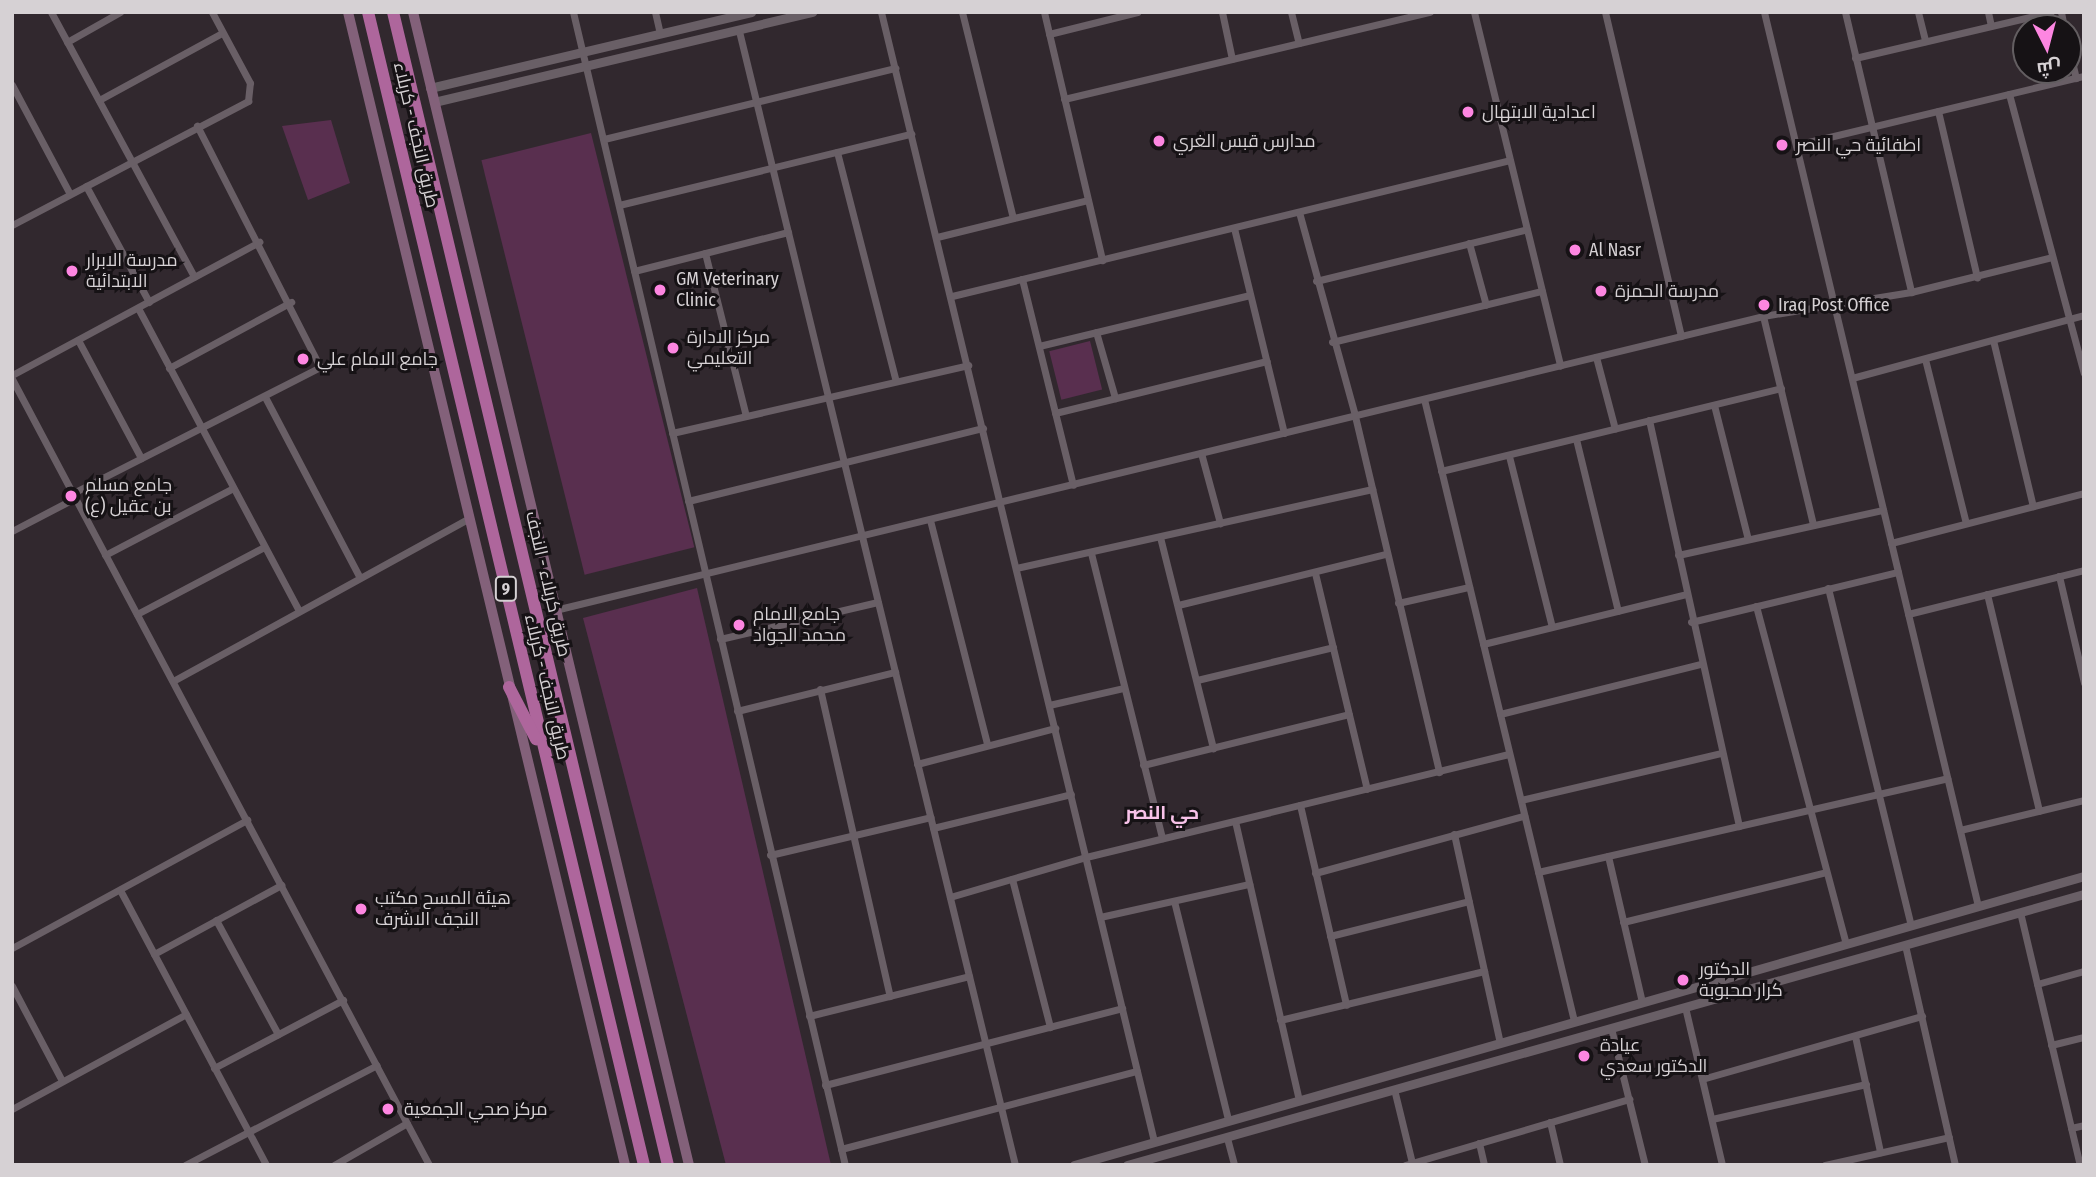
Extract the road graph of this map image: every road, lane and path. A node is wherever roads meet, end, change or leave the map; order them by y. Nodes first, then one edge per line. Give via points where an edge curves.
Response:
1 (51, 12) edge
2 (120, 12) edge
3 (212, 12) edge
4 (348, 12) edge
5 (368, 12) edge
6 (393, 12) edge
7 (413, 12) edge
8 (573, 12) edge
9 (655, 12) edge
10 (751, 12) edge
11 (813, 12) edge
12 (881, 12) edge
13 (962, 12) edge
14 (1044, 12) edge
15 (1137, 12) edge
16 (1222, 12) edge
17 (1291, 12) edge
18 (1430, 12) edge
19 (1474, 12) edge
20 (1605, 12) edge
21 (1764, 12) edge
22 (1845, 12) edge
23 (1918, 12) edge
24 (1988, 12) edge
25 (2051, 12) edge
26 (732, 15) edge
27 (1991, 26) junction
28 (738, 31) junction
29 (222, 33) junction
30 (660, 33) junction
31 (1049, 34) junction
32 (1925, 41) junction
33 (67, 42) junction
34 (1299, 43) junction
35 (604, 47) junction
36 (583, 52) junction
37 (1855, 58) junction
38 (1232, 60) junction
39 (606, 61) junction
40 (587, 66) junction
41 (895, 68) junction
42 (2051, 84) edge
43 (12, 85) edge
44 (430, 88) junction
45 (2009, 94) junction
46 (1064, 99) junction
47 (99, 100) junction
48 (433, 102) junction
49 (756, 103) junction
50 (1938, 111) junction
51 (197, 126) junction
52 (1870, 127) junction
53 (911, 134) junction
54 (604, 139) junction
55 (1796, 145) junction
56 (837, 152) junction
57 (1510, 160) junction
58 (133, 161) junction
59 (772, 170) junction
60 (86, 186) junction
61 (70, 194) junction
62 (1088, 200) junction
63 (619, 205) junction
64 (1299, 212) junction
65 (1013, 218) junction
66 (12, 225) edge
67 (1234, 228) junction
68 (1527, 229) junction
69 (788, 232) junction
70 (937, 237) junction
71 (259, 242) junction
72 (1469, 243) junction
73 (705, 253) junction
74 (2052, 257) junction
75 (1102, 260) junction
76 (634, 271) junction
77 (194, 277) junction
78 (1977, 277) junction
79 (1022, 279) junction
80 (1316, 281) junction
81 (1542, 291) junction
82 (1911, 292) junction
83 (1250, 295) junction
84 (952, 296) junction
85 (149, 302) junction
86 (291, 302) junction
87 (1834, 304) junction
88 (1486, 305) junction
89 (138, 308) junction
90 (2084, 315) edge
91 (1763, 316) junction
92 (2069, 318) junction
93 (1096, 332) junction
94 (1681, 336) junction
95 (78, 340) junction
96 (1993, 340) junction
97 (1332, 342) junction
98 (1039, 346) junction
99 (1597, 357) junction
100 (1925, 359) junction
101 (1266, 361) junction
102 (968, 365) junction
103 (1560, 366) junction
104 (169, 368) junction
105 (2084, 373) edge
106 (12, 377) edge
107 (1852, 379) junction
108 (896, 381) junction
109 (1781, 388) junction
110 (265, 397) junction
111 (828, 398) junction
112 (1115, 398) junction
113 (1424, 399) junction
114 (1714, 405) junction
115 (1055, 413) junction
116 (746, 416) junction
117 (1355, 416) junction
118 (1649, 420) junction
119 (201, 428) junction
120 (983, 428) junction
121 (1615, 429) junction
122 (672, 433) junction
123 (1284, 433) junction
124 (1576, 439) junction
125 (1201, 453) junction
126 (1509, 456) junction
127 (141, 458) junction
128 (844, 463) junction
129 (1441, 471) junction
130 (1073, 485) junction
131 (233, 488) junction
132 (1372, 489) junction
133 (2084, 493) edge
134 (74, 496) junction
135 (688, 501) junction
136 (1001, 502) junction
137 (2033, 506) junction
138 (1883, 510) junction
139 (468, 519) junction
140 (930, 520) junction
141 (1220, 523) junction
142 (1966, 523) junction
143 (1814, 525) junction
144 (12, 531) edge
145 (862, 537) junction
146 (1160, 537) junction
147 (1748, 539) junction
148 (1891, 543) junction
149 (264, 547) junction
150 (1091, 553) junction
151 (1386, 554) junction
152 (105, 555) junction
153 (1678, 555) junction
154 (1016, 568) junction
155 (2084, 570) edge
156 (705, 572) junction
157 (1898, 572) junction
158 (1314, 573) junction
159 (2059, 576) junction
160 (360, 578) junction
161 (1469, 587) junction
162 (1828, 588) junction
163 (1686, 594) junction
164 (1987, 594) junction
165 (878, 602) junction
166 (1398, 603) junction
167 (1178, 605) junction
168 (1756, 606) junction
169 (555, 610) junction
170 (299, 611) junction
171 (1618, 611) junction
172 (137, 614) junction
173 (1908, 614) junction
174 (1691, 622) junction
175 (1552, 627) junction
176 (720, 639) junction
177 (1483, 644) junction
178 (1333, 647) junction
179 (1701, 664) junction
180 (895, 672) junction
181 (1197, 680) junction
182 (173, 681) junction
183 (2084, 682) edge
184 (509, 687) junction
185 (1124, 688) junction
186 (820, 689) junction
187 (1049, 705) junction
188 (737, 711) junction
189 (1349, 714) junction
190 (1500, 714) junction
191 (1055, 728) junction
192 (987, 744) junction
193 (1213, 748) junction
194 (1721, 752) junction
195 (1509, 754) junction
196 (545, 755) junction
197 (917, 764) junction
198 (1143, 765) junction
199 (1439, 772) junction
200 (1947, 778) junction
201 (1367, 789) junction
202 (1071, 794) junction
203 (1878, 794) junction
204 (1521, 800) junction
205 (2084, 800) edge
206 (1300, 805) junction
207 (1810, 809) junction
208 (2039, 811) junction
209 (1524, 816) junction
210 (930, 817) junction
211 (247, 820) junction
212 (1234, 821) junction
213 (1739, 826) junction
214 (933, 828) junction
215 (1960, 830) junction
216 (1454, 834) junction
217 (853, 835) junction
218 (1161, 838) junction
219 (770, 855) junction
220 (1608, 856) junction
221 (1086, 857) junction
222 (1538, 872) junction
223 (1826, 872) junction
224 (1315, 873) junction
225 (2084, 876) edge
226 (1012, 878) junction
227 (1249, 884) junction
228 (281, 885) junction
229 (120, 890) junction
230 (2084, 894) edge
231 (950, 897) junction
232 (1174, 901) junction
233 (1469, 901) junction
234 (1978, 906) junction
235 (2020, 912) junction
236 (1100, 917) junction
237 (216, 920) junction
238 (1623, 922) junction
239 (1910, 925) junction
240 (1330, 936) junction
241 (1846, 944) junction
242 (1905, 944) junction
243 (12, 947) edge
244 (154, 954) junction
245 (1789, 960) junction
246 (1484, 971) junction
247 (1752, 971) junction
248 (2084, 971) edge
249 (969, 976) junction
250 (1793, 976) junction
251 (2037, 984) junction
252 (12, 986) edge
253 (1755, 987) junction
254 (890, 996) junction
255 (343, 1000) junction
256 (1642, 1002) junction
257 (1346, 1005) junction
258 (1685, 1007) junction
259 (1122, 1008) junction
260 (186, 1014) junction
261 (809, 1016) junction
262 (1922, 1016) junction
263 (1280, 1020) junction
264 (1574, 1021) junction
265 (1050, 1027) junction
266 (1611, 1028) junction
267 (278, 1034) junction
268 (1855, 1036) junction
269 (2084, 1037) edge
270 (1500, 1042) junction
271 (986, 1044) junction
272 (2051, 1045) junction
273 (377, 1065) junction
274 (214, 1068) junction
275 (1137, 1070) junction
276 (1702, 1079) junction
277 (62, 1081) junction
278 (1866, 1084) junction
279 (825, 1086) junction
280 (1394, 1089) junction
281 (1629, 1099) junction
282 (1298, 1100) junction
283 (1001, 1107) junction
284 (12, 1109) edge
285 (1262, 1111) junction
286 (1300, 1117) junction
287 (1712, 1119) junction
288 (1228, 1120) junction
289 (1550, 1122) junction
290 (407, 1124) junction
291 (2084, 1125) edge
292 (1266, 1126) junction
293 (2071, 1128) junction
294 (248, 1130) junction
295 (1949, 1137) junction
296 (1227, 1138) junction
297 (1154, 1141) junction
298 (1479, 1143) junction
299 (841, 1149) junction
300 (1880, 1152) junction
301 (1156, 1161) edge
302 (340, 1164) edge
303 (1409, 1164) edge
304 (186, 1165) edge
305 (266, 1165) edge
306 (429, 1165) edge
307 (625, 1165) edge
308 (644, 1165) edge
309 (668, 1165) edge
310 (689, 1165) edge
311 (845, 1165) edge
312 (1015, 1165) edge
313 (1074, 1165) edge
314 (1126, 1165) edge
315 (1234, 1165) edge
316 (1484, 1165) edge
317 (1560, 1165) edge
318 (1644, 1165) edge
319 (1723, 1165) edge
320 (1825, 1165) edge
321 (1955, 1165) edge
322 (2080, 1165) edge

1 - 33 street
2 - 33 street
3 - 29 street
4 - 139 main road
5 - 196 highway, طريق النجف - کربلاء / 9
6 - 309 highway, طريق کربلاء - النجف / 9
7 - 44 main road
8 - 36 street
9 - 30 street
10 - 26 street
11 - 28 street
12 - 41 street
13 - 65 street
14 - 31 street
15 - 31 street
16 - 38 street
17 - 34 street
18 - 34 street
19 - 57 street
20 - 94 street
21 - 55 street
22 - 37 street
23 - 32 street
24 - 27 street
25 - 27 street
26 - 30 street
27 - 32 street
28 - 39 street
28 - 49 street
29 - 47 street
29 - 51 street via 252,96
30 - 35 street
31 - 46 street
32 - 37 street
33 - 47 street
34 - 38 street
35 - 36 street
35 - 39 street
36 - 40 street
36 - 44 street
37 - 52 street
38 - 46 street
39 - 40 street
40 - 48 street
40 - 54 street
41 - 49 street
41 - 53 street
42 - 45 street
43 - 61 street
44 - 48 main road
45 - 50 street
45 - 74 street
46 - 62 street
47 - 58 street
48 - 169 main road
49 - 54 street
49 - 59 street
50 - 52 street
50 - 78 street
51 - 58 street
51 - 71 street
52 - 55 street
52 - 82 street
53 - 56 street
53 - 70 street
54 - 63 street
55 - 87 street
56 - 59 street
56 - 108 street
57 - 64 street
57 - 68 street
58 - 60 street
58 - 77 street
59 - 63 street
59 - 69 street
60 - 61 street
60 - 85 street
61 - 66 street
62 - 65 street
62 - 75 street
63 - 76 street
64 - 67 street
64 - 80 street
65 - 70 street
67 - 75 street
67 - 83 street
68 - 72 street
68 - 81 street
69 - 73 street
69 - 111 street
70 - 84 street
71 - 77 street
71 - 86 street
72 - 80 street
72 - 88 street
73 - 76 street
73 - 116 street
74 - 78 street
74 - 92 street
75 - 79 street
76 - 122 street
77 - 85 street
78 - 82 street
79 - 84 street
79 - 98 street
80 - 97 street
81 - 88 street
81 - 103 street
82 - 87 street
83 - 93 street
83 - 101 street
84 - 102 street
85 - 89 street
86 - 104 street
86 - 110 street via 320,367
87 - 91 street
87 - 107 street
88 - 97 street
89 - 95 street
89 - 104 street
90 - 92 street
91 - 94 street
91 - 109 street
92 - 96 street
92 - 105 street
93 - 98 street
93 - 112 street
94 - 99 street
95 - 106 street
95 - 127 street
96 - 100 street
96 - 137 street
97 - 117 street
98 - 115 street
99 - 103 street
99 - 121 street
100 - 107 street
100 - 142 street
101 - 112 street
101 - 123 street
102 - 108 street
102 - 120 street
103 - 113 street
104 - 119 street
106 - 134 street
107 - 138 street
108 - 111 street
109 - 114 street
109 - 143 street
110 - 119 street
110 - 160 street
111 - 116 street
111 - 128 street
112 - 115 street
113 - 117 street
113 - 129 street
114 - 118 street
114 - 147 street
115 - 130 street
116 - 122 street
117 - 123 street
117 - 132 street
118 - 121 street
118 - 153 street
119 - 127 street
119 - 131 street
120 - 128 street
120 - 136 street
121 - 124 street
122 - 135 street
123 - 125 street
124 - 126 street
124 - 171 street
125 - 130 street
125 - 141 street
126 - 129 street
126 - 175 street
127 - 134 street
128 - 135 street
128 - 145 street
129 - 161 street
130 - 136 street
131 - 149 street
131 - 152 street
132 - 141 street
132 - 151 street
133 - 137 street
134 - 144 street
134 - 152 street
135 - 156 street
136 - 140 street
136 - 154 street
137 - 142 street
138 - 143 street
138 - 148 street
139 - 160 street
139 - 184 main road
140 - 145 street
140 - 192 street
141 - 146 street
142 - 148 street
143 - 147 street
145 - 156 street
145 - 165 street
146 - 150 street
146 - 167 street
147 - 153 street
148 - 157 street
149 - 170 street
149 - 172 street
150 - 154 street
150 - 185 street
151 - 158 street
151 - 166 street
152 - 172 street
153 - 163 street
154 - 187 street
155 - 159 street
156 - 169 street
156 - 176 street
157 - 162 street
157 - 173 street
158 - 167 street
158 - 178 street
159 - 164 street
159 - 183 street
160 - 170 street
161 - 166 street
161 - 177 street
162 - 168 street
162 - 203 street
163 - 171 street
163 - 174 street
164 - 173 street
164 - 208 street
165 - 176 street
165 - 180 street
166 - 199 street
167 - 181 street
168 - 174 street
168 - 207 street
169 - 310 main road
170 - 182 street
171 - 175 street
172 - 182 street
173 - 200 street
174 - 179 street
175 - 177 street
176 - 188 street
177 - 190 street
178 - 181 street
178 - 189 street
179 - 190 street
179 - 194 street
180 - 186 street
180 - 197 street
181 - 193 street
182 - 211 street
184 - 196 highway
184 - 307 main road
185 - 187 street
185 - 198 street
186 - 188 street
186 - 217 street
187 - 191 street
188 - 219 street
189 - 193 street
189 - 201 street
190 - 195 street
191 - 192 street
191 - 202 street
192 - 197 street
193 - 198 street
194 - 204 street
194 - 213 street
195 - 199 street
195 - 204 street
196 - 308 highway, طريق النجف - کربلاء / 9
197 - 210 street
198 - 218 street
199 - 201 street
200 - 203 street
200 - 215 street
201 - 206 street
202 - 214 street
202 - 221 street
203 - 207 street
203 - 239 street
204 - 209 street
205 - 208 street
206 - 212 street
206 - 224 street
207 - 213 street
207 - 223 street
208 - 215 street
209 - 216 street
209 - 222 street
210 - 214 street
210 - 217 street
211 - 228 street
211 - 229 street
212 - 218 street
212 - 227 street
213 - 220 street
214 - 231 street
215 - 234 street
216 - 224 street
216 - 233 street
217 - 219 street
217 - 254 street
218 - 221 street
219 - 261 street
220 - 222 street
220 - 238 street
221 - 226 street
221 - 236 street
222 - 264 street
223 - 238 street
223 - 241 street
224 - 240 street
225 - 234 street
226 - 231 street
226 - 265 street
227 - 232 street
227 - 263 street
228 - 237 street
228 - 255 street
229 - 243 street
229 - 244 street
230 - 235 street
231 - 249 street
232 - 236 street
232 - 288 street
233 - 240 street
233 - 246 street
234 - 239 street
235 - 242 street
235 - 251 street
236 - 259 street
237 - 244 street
237 - 267 street
238 - 256 street
239 - 241 street
240 - 257 street
241 - 245 street
242 - 250 street
242 - 262 street
244 - 260 street
245 - 247 street
245 - 250 street via 1785,969
246 - 257 street
246 - 270 street
247 - 253 street via 1759,980
247 - 256 street
248 - 251 street
249 - 254 street
249 - 271 street
250 - 253 street
251 - 272 street
252 - 277 street
253 - 258 street
254 - 261 street
255 - 267 street
255 - 273 street
256 - 264 street
257 - 263 street
258 - 266 street
258 - 276 street
259 - 265 street
259 - 275 street
260 - 274 street
260 - 277 street
261 - 279 street
262 - 268 street
262 - 295 street
263 - 282 street
264 - 270 street
265 - 271 street
266 - 280 street
266 - 281 street
267 - 274 street
268 - 276 street
268 - 278 street
269 - 272 street
270 - 282 street
271 - 279 street
271 - 283 street
272 - 293 street
273 - 290 street
273 - 294 street
274 - 294 street
275 - 283 street
275 - 297 street
276 - 287 street
277 - 284 street
278 - 287 street
278 - 300 street
279 - 299 street
280 - 286 street
280 - 303 street
281 - 289 street
281 - 318 street
282 - 285 street
282 - 286 street via 1293,1110
283 - 299 street
283 - 312 street
285 - 288 street
285 - 292 street via 1269,1117
286 - 292 street
287 - 319 street
288 - 297 street
289 - 298 street
289 - 317 street
290 - 302 street
290 - 306 street
291 - 293 street
292 - 296 street
293 - 322 street
294 - 304 street
294 - 305 street
295 - 300 street
295 - 321 street
296 - 301 street
296 - 315 street
297 - 313 street
298 - 303 street
298 - 316 street
299 - 311 street
300 - 320 street
301 - 314 street

